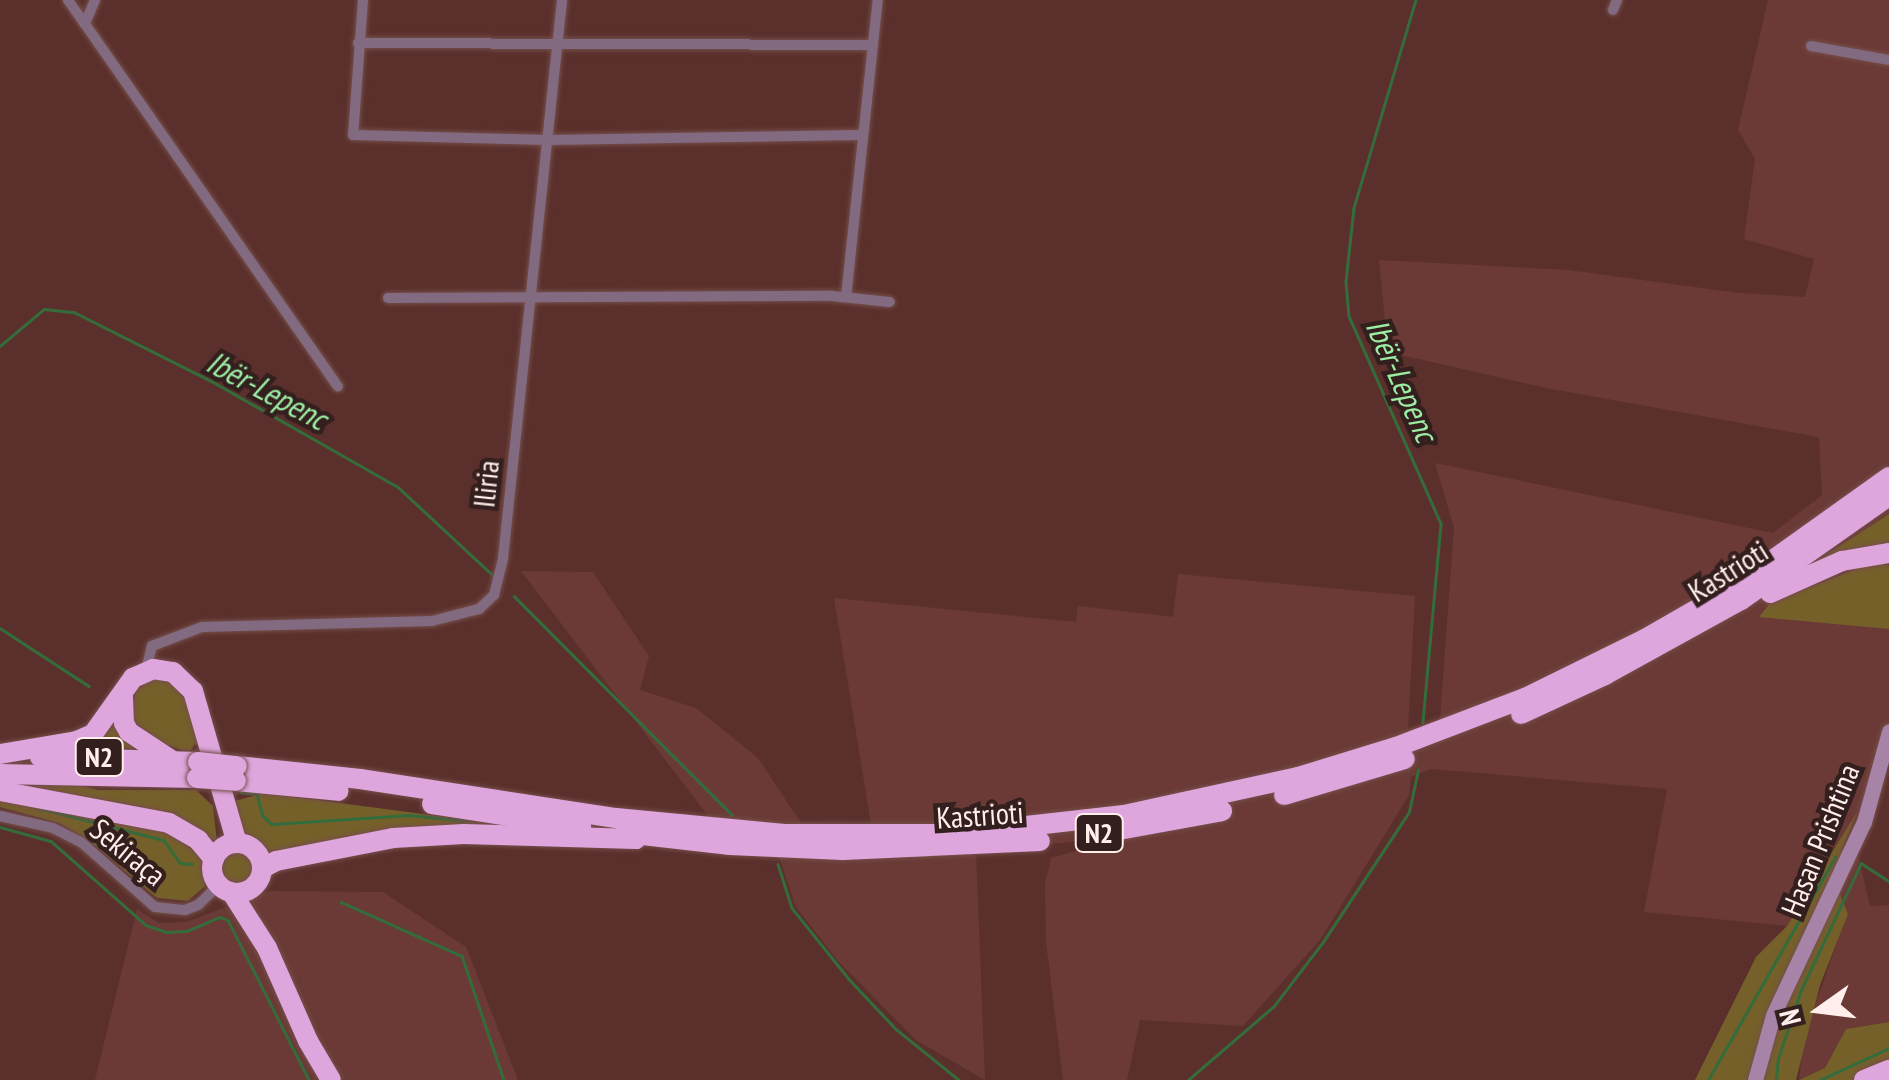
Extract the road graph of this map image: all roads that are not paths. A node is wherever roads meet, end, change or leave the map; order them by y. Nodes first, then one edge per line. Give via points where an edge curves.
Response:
1 (68, 0) edge
2 (94, 0) edge
3 (363, 0) edge
4 (562, 0) edge
5 (878, 0) edge
6 (85, 24) junction
7 (358, 43) junction
8 (557, 45) junction
9 (871, 46) junction
10 (1811, 46) dead end
11 (1889, 60) edge
12 (862, 135) junction
13 (548, 140) junction
14 (531, 297) junction
15 (846, 297) junction
16 (388, 298) dead end
17 (890, 302) dead end
18 (338, 386) dead end
19 (1889, 460) edge
20 (1889, 477) edge
21 (1889, 496) edge
22 (1836, 519) junction
23 (1889, 553) edge
24 (1696, 627) junction
25 (146, 670) junction
26 (127, 685) junction
27 (1889, 731) edge
28 (0, 756) edge
29 (172, 761) junction
30 (197, 770) junction
31 (0, 774) edge
32 (237, 774) junction
33 (0, 791) edge
34 (0, 816) edge
35 (676, 840) junction
36 (224, 850) junction
37 (259, 877) junction
38 (225, 890) junction
39 (267, 948) junction
40 (1889, 1070) edge
41 (331, 1080) edge
42 (1755, 1080) edge
43 (1864, 1080) edge

1 - 6 street
2 - 6 street
3 - 7 street
4 - 8 street, Iliria
5 - 9 street
6 - 18 street
7 - 8 street
7 - 13 street via 353,135
8 - 9 street
8 - 13 street, Iliria
9 - 12 street
10 - 11 street
12 - 13 street
12 - 15 street
13 - 14 street, Iliria
14 - 15 street
14 - 16 street
14 - 25 street, Iliria via 503,558 487,604 415,622 220,623 152,646
15 - 17 street
19 - 22 highway
20 - 22 highway, N2
21 - 24 highway, Kastrioti / N2
22 - 32 highway, Kastrioti / N2 via 1688,616 1512,703 1298,778 1124,815 955,834 784,834 631,820 360,779
23 - 24 highway via 1842,561
24 - 35 highway, Kastrioti / N2 via 1561,696 1446,744 1204,815 956,848 804,849
25 - 26 highway
25 - 36 highway via 173,672 193,690 221,798
26 - 28 highway via 93,734
26 - 29 highway via 122,708 129,732
27 - 42 main road, Hasan Prishtina via 1864,822 1772,1015
28 - 29 highway, Kastrioti / N2
29 - 30 highway, Kastrioti / N2
30 - 31 highway, Kastrioti / N2
30 - 32 highway, Kastrioti / N2, bridge
32 - 35 highway, Kastrioti / N2
33 - 36 highway via 169,823
34 - 38 street, Sekiraça via 80,842 154,906 185,910
35 - 37 highway via 410,836 276,861
36 - 37 highway via 258,853
36 - 38 highway via 212,872
37 - 38 highway
37 - 39 highway
38 - 39 highway
39 - 41 highway
40 - 43 highway

